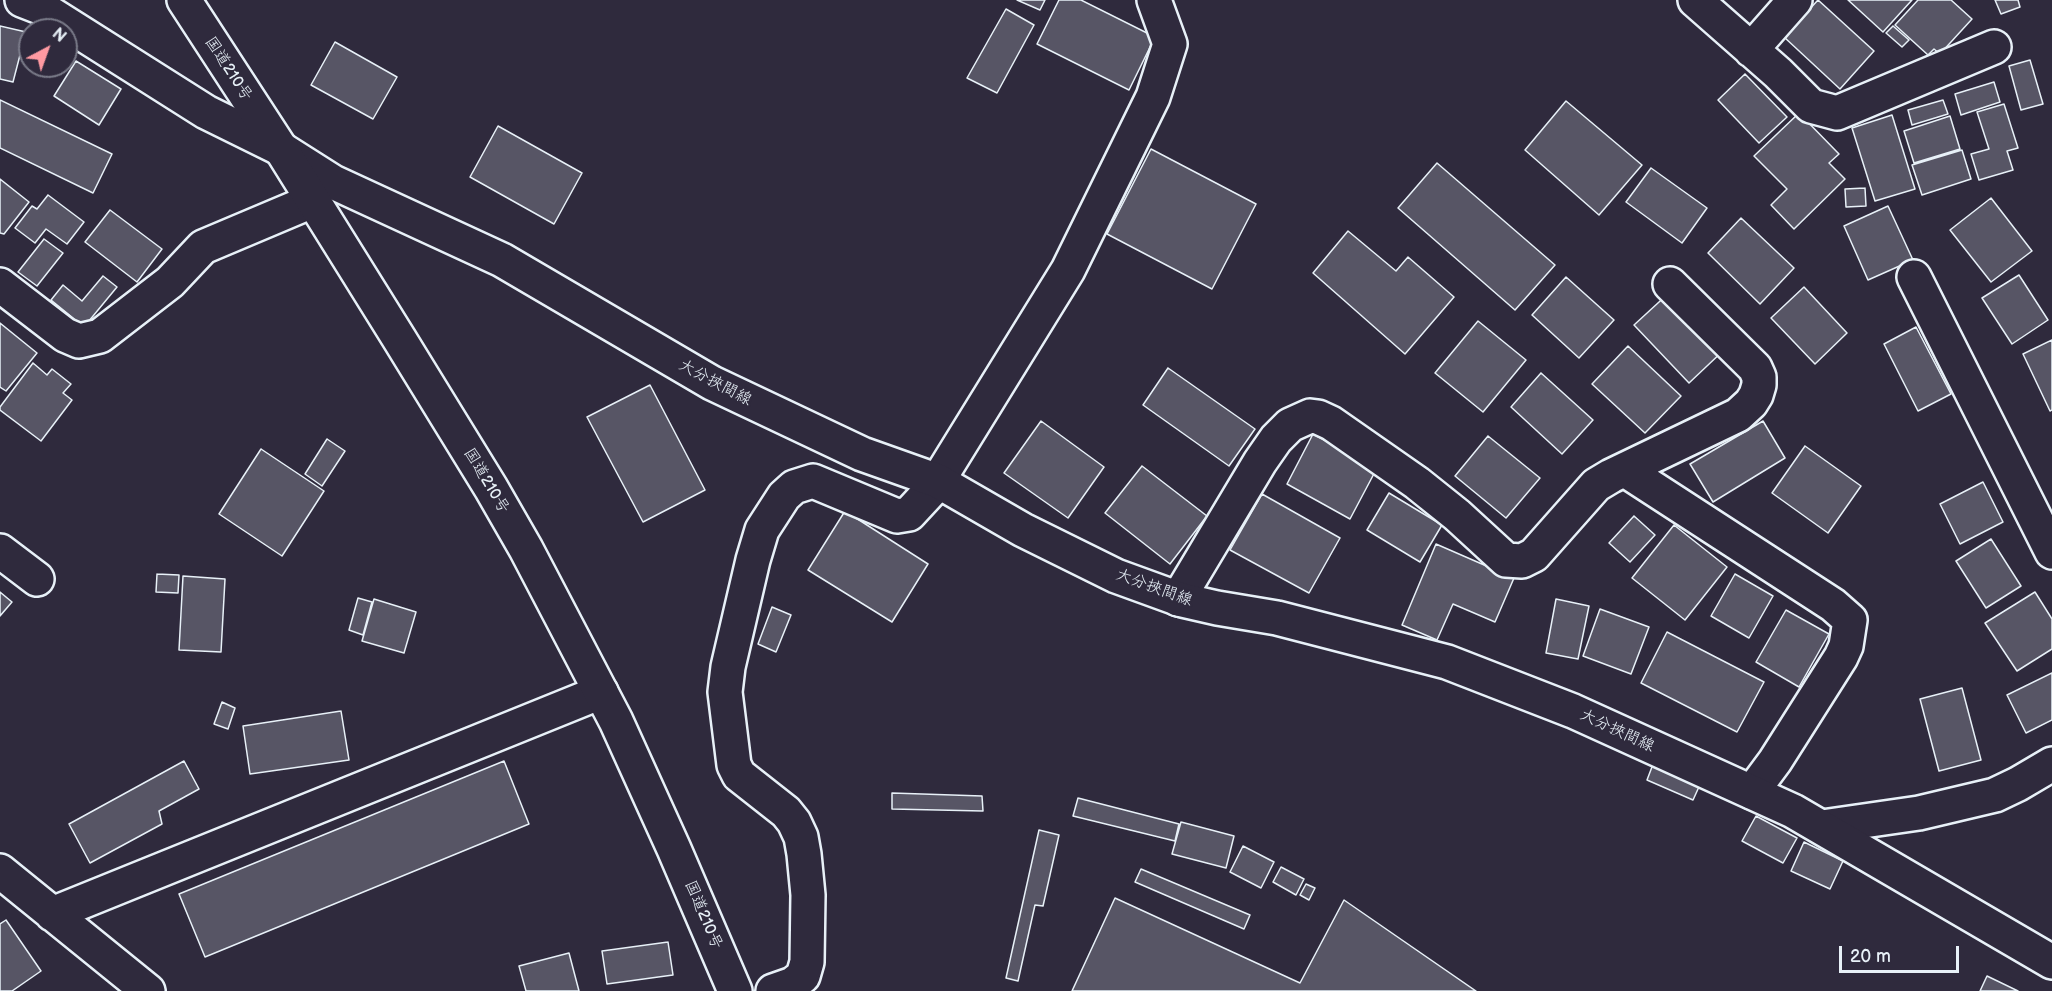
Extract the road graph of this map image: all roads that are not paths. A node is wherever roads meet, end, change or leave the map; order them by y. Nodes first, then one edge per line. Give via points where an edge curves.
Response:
1 (22, 0) edge
2 (184, 0) edge
3 (1154, 0) edge
4 (1695, 0) edge
5 (1795, 0) edge
6 (1994, 47) dead end
7 (1751, 50) junction
8 (281, 149) junction
9 (312, 201) junction
10 (1914, 277) dead end
11 (0, 285) edge
12 (1670, 285) dead end
13 (1625, 470) junction
14 (938, 480) junction
15 (0, 551) edge
16 (2052, 552) edge
17 (38, 579) dead end
18 (1178, 599) junction
19 (601, 692) junction
20 (2052, 764) edge
21 (1752, 792) junction
22 (1822, 827) junction
23 (0, 871) edge
24 (52, 914) junction
25 (2052, 962) edge
26 (131, 988) edge
27 (735, 991) edge
28 (773, 991) edge

1 - 8 main road, 大分挾間線 via 40,7 206,112
2 - 8 main road, 国道210号
3 - 14 main road via 1170,44 1153,97 1068,270
4 - 7 main road
5 - 7 main road
6 - 7 main road via 1838,113 1812,106
8 - 9 main road, 国道210号
8 - 14 main road, 大分挾間線 via 333,182 502,260 742,398 862,454
9 - 11 main road via 203,247 170,282 100,336 79,341 65,335
9 - 19 main road, 国道210号 via 491,488
10 - 16 main road
12 - 13 main road via 1748,360 1759,377 1759,385 1751,403 1738,415
13 - 18 main road via 1596,485 1534,555 1522,561 1506,560 1417,483 1331,423 1310,416 1290,425 1276,439
13 - 21 main road via 1833,605 1850,620 1841,657
14 - 18 main road, 大分挾間線 via 1087,562
14 - 28 main road via 922,501 903,516 892,515 813,481 794,487 784,496 762,530 725,679 732,758 739,775 786,812 801,837 808,895 807,963 803,976
15 - 17 main road
18 - 21 main road, 大分挾間線 via 1277,618 1447,662 1573,711
19 - 24 main road
19 - 27 main road, 国道210号
20 - 22 main road via 1995,795 1919,813
21 - 22 main road, 大分挾間線
22 - 25 main road, 大分挾間線
23 - 24 main road
24 - 26 main road

